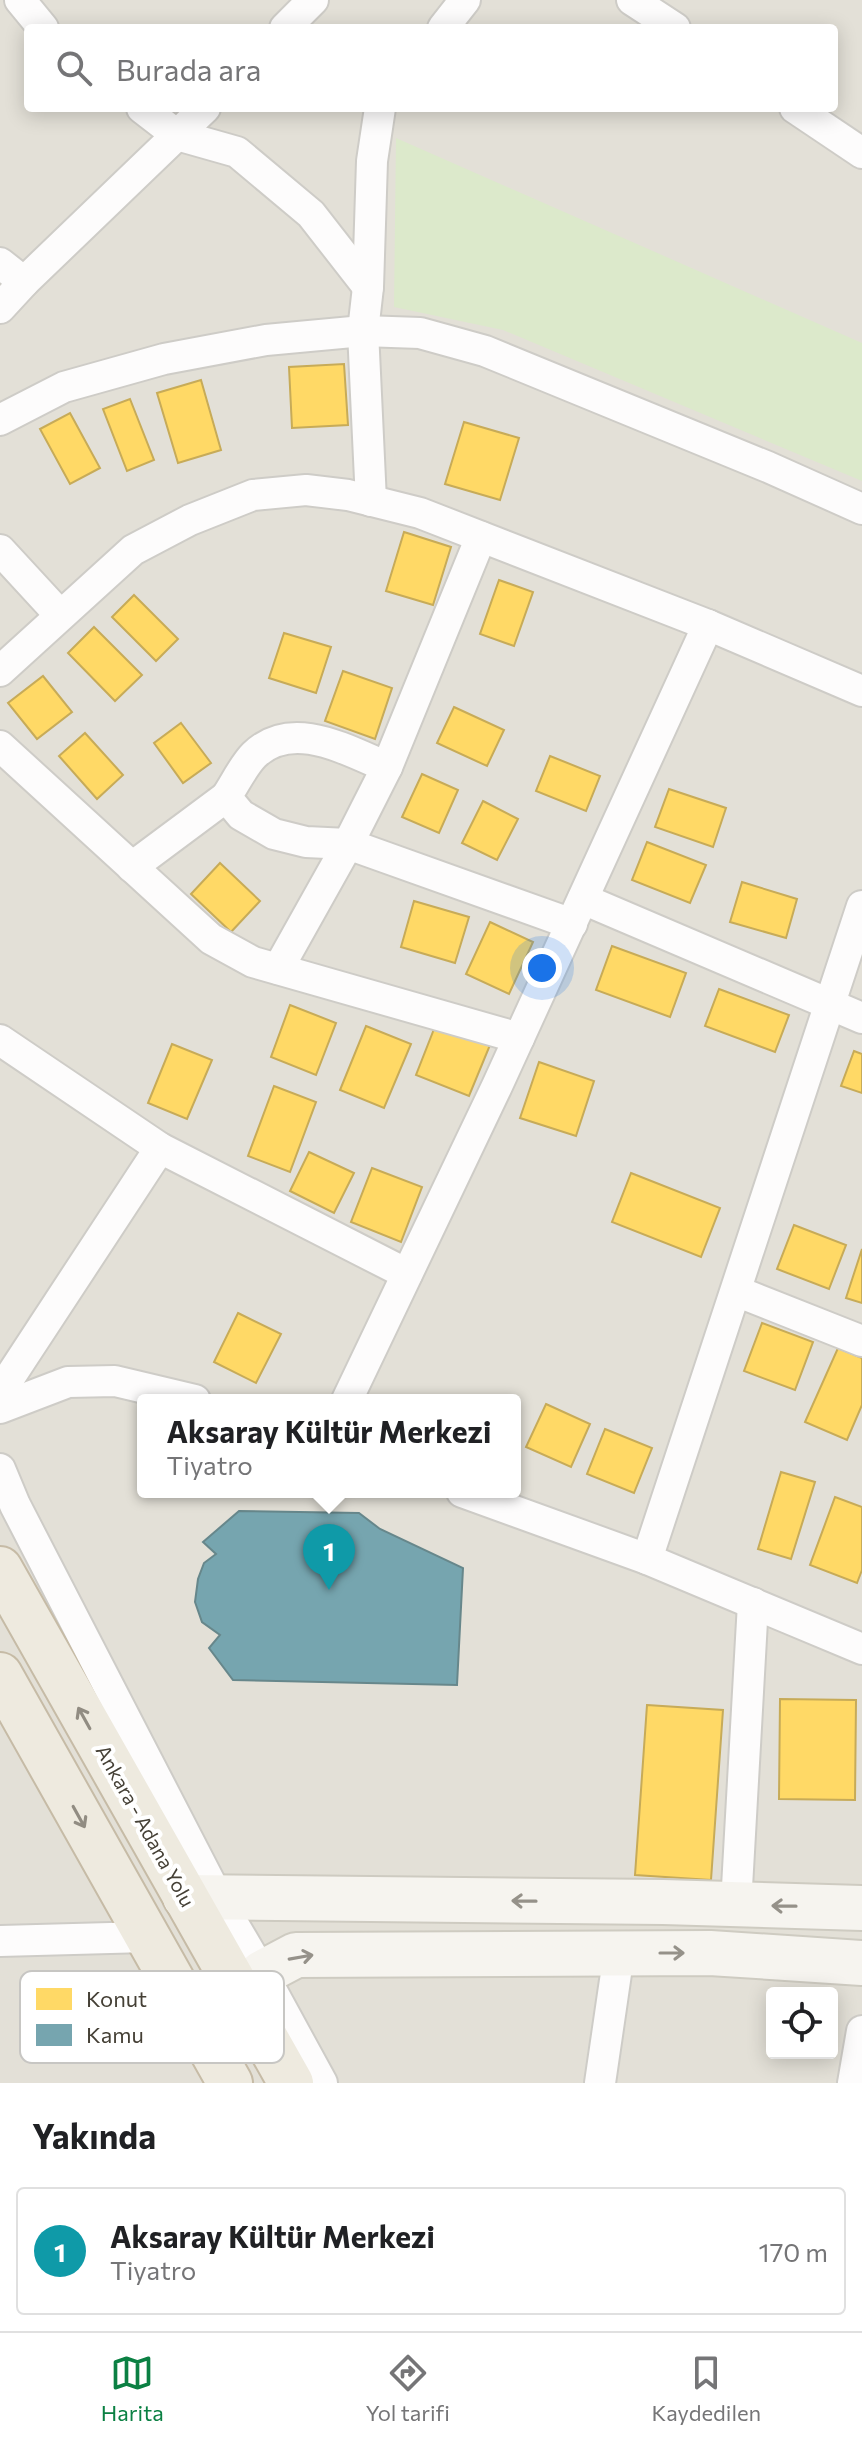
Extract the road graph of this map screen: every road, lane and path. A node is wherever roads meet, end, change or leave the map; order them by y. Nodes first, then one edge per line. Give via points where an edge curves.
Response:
1 (20, 0) edge
2 (313, 0) edge
3 (465, 0) edge
4 (632, 0) edge
5 (40, 24) edge
6 (289, 24) edge
7 (446, 24) edge
8 (669, 24) edge
9 (147, 112) edge
10 (201, 112) edge
11 (379, 112) edge
12 (801, 112) edge
13 (177, 135) junction
14 (862, 153) edge
15 (0, 263) edge
16 (24, 282) junction
17 (368, 287) junction
18 (0, 308) edge
19 (363, 331) junction
20 (0, 420) edge
21 (371, 501) junction
22 (862, 509) edge
23 (481, 537) junction
24 (0, 550) edge
25 (60, 615) junction
26 (708, 625) junction
27 (0, 671) edge
28 (862, 691) edge
29 (0, 746) edge
30 (387, 767) junction
31 (226, 797) junction
32 (348, 844) junction
33 (132, 867) junction
34 (862, 906) edge
35 (578, 912) junction
36 (278, 969) junction
37 (831, 1003) junction
38 (862, 1018) edge
39 (519, 1038) junction
40 (0, 1040) edge
41 (160, 1148) junction
42 (407, 1274) junction
43 (736, 1291) junction
44 (862, 1341) edge
45 (0, 1392) edge
46 (170, 1394) edge
47 (350, 1394) edge
48 (0, 1408) edge
49 (0, 1469) edge
50 (479, 1498) edge
51 (647, 1559) junction
52 (0, 1569) edge
53 (753, 1603) junction
54 (862, 1649) edge
55 (0, 1675) edge
56 (201, 1898) junction
57 (736, 1905) junction
58 (862, 1908) edge
59 (147, 1937) junction
60 (0, 1941) edge
61 (619, 1953) junction
62 (862, 1963) edge
63 (166, 1971) edge
64 (244, 1971) edge
65 (277, 1971) edge
66 (284, 2030) edge
67 (862, 2031) edge
68 (219, 2063) edge
69 (283, 2063) edge
70 (230, 2083) edge
71 (291, 2083) edge
72 (322, 2083) edge
73 (600, 2083) edge
74 (853, 2083) edge

1 - 5 street
2 - 6 street
3 - 7 street
4 - 8 street
9 - 13 street
10 - 13 street
11 - 17 street via 372,161
12 - 14 street
13 - 16 street
13 - 17 street via 237,152 311,214
15 - 16 street
16 - 18 street
17 - 19 street
19 - 20 street via 266,340 164,359 64,387
19 - 21 street
19 - 22 street via 420,333 485,351
21 - 23 street
21 - 25 street via 306,490 253,495 133,550
23 - 26 street
23 - 30 street
24 - 25 street
25 - 27 street
26 - 28 street
26 - 35 street
29 - 33 street
30 - 31 street via 320,740 290,738 271,742 252,757
30 - 32 street
31 - 32 street via 241,815 274,834
31 - 33 street
32 - 35 street
32 - 36 street
33 - 36 street via 211,939
34 - 37 street
35 - 37 street
35 - 39 street
36 - 39 street
37 - 38 street
37 - 43 street
39 - 42 street
40 - 41 street
41 - 42 street
41 - 45 street
42 - 47 street
43 - 44 street
43 - 51 street
46 - 48 street via 115,1381 68,1382
49 - 56 street
50 - 51 street
51 - 53 street
56 -> 52 highway, Ankara - Adana Yolu
53 - 54 street
53 - 57 street
55 -> 59 highway
57 -> 56 main road
56 - 64 highway, Ankara - Adana Yolu
58 -> 57 main road
59 - 60 street
59 - 63 highway
61 -> 62 main road
65 -> 61 main road via 296,1955
61 - 73 street
66 - 72 street
67 - 74 street
68 - 70 highway
69 - 71 highway, Ankara - Adana Yolu

